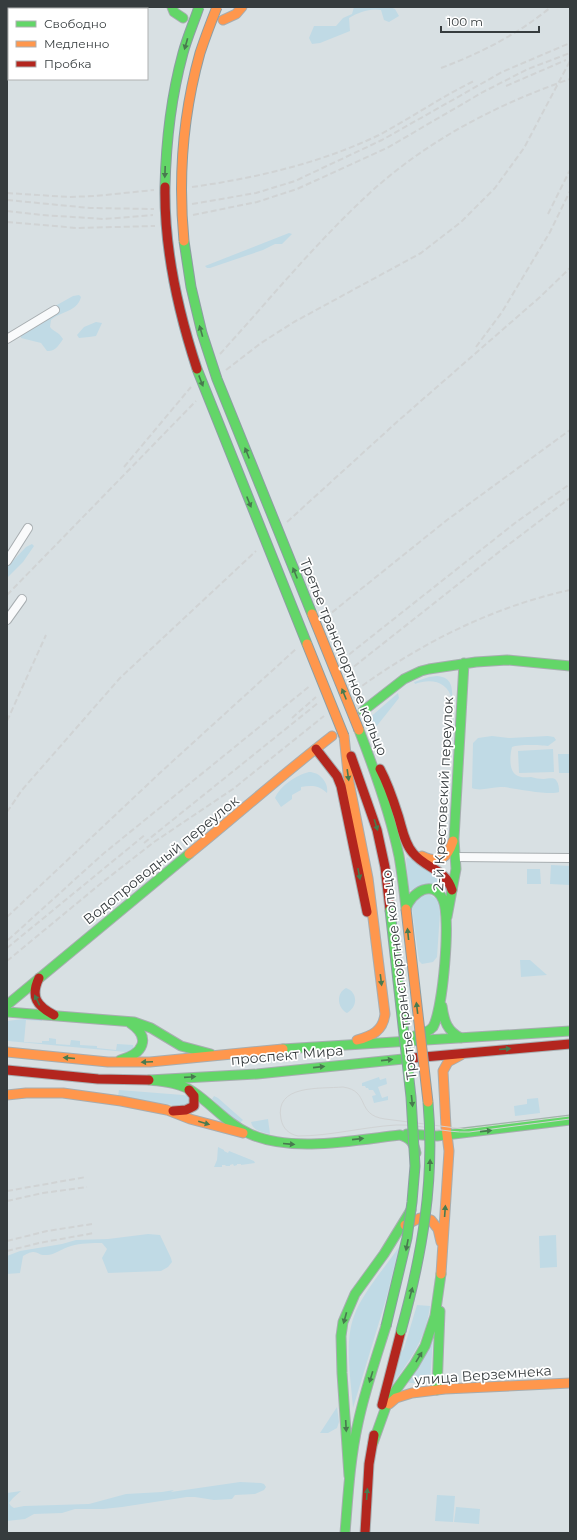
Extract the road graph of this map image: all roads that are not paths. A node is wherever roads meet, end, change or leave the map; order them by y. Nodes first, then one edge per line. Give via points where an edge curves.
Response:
1 (172, 7) edge
2 (199, 7) edge
3 (216, 7) edge
4 (242, 7) edge
5 (183, 18) dead end
6 (223, 20) dead end
7 (55, 310) dead end
8 (7, 338) edge
9 (28, 528) dead end
10 (7, 561) edge
11 (22, 599) dead end
12 (7, 620) edge
13 (464, 663) junction
14 (570, 666) edge
15 (363, 711) dead end
16 (332, 736) dead end
17 (344, 736) junction
18 (316, 749) junction
19 (369, 755) junction
20 (402, 826) junction
21 (454, 839) junction
22 (456, 857) junction
23 (570, 858) edge
24 (452, 895) junction
25 (406, 910) junction
26 (446, 925) junction
27 (376, 941) junction
28 (39, 978) junction
29 (441, 997) junction
30 (7, 1005) edge
31 (7, 1012) edge
32 (54, 1015) junction
33 (118, 1020) junction
34 (570, 1031) edge
35 (461, 1038) junction
36 (399, 1042) junction
37 (570, 1044) edge
38 (343, 1045) junction
39 (7, 1052) edge
40 (466, 1052) junction
41 (228, 1054) junction
42 (108, 1062) junction
43 (7, 1070) edge
44 (151, 1080) junction
45 (184, 1087) junction
46 (7, 1095) edge
47 (167, 1110) junction
48 (570, 1120) edge
49 (251, 1135) junction
50 (400, 1135) junction
51 (447, 1135) junction
52 (401, 1228) junction
53 (443, 1250) junction
54 (441, 1272) junction
55 (570, 1383) edge
56 (437, 1390) junction
57 (383, 1413) junction
58 (373, 1443) junction
59 (349, 1476) junction
60 (345, 1533) edge
61 (365, 1533) edge

1 - 5 main road via 174,12
2 -> 17 main road, Третье транспортное кольцо, bridge via 175,86 166,147 166,226 174,292 202,385
19 -> 3 main road, Третье транспортное кольцо, bridge via 217,379 190,289 182,224 183,148 191,90
4 - 6 main road via 236,14
7 - 8 street
9 - 10 street
11 - 12 street
13 - 14 main road via 507,660
13 - 15 main road via 413,674
13 - 21 main road, 2-й Крестовский переулок
16 - 18 main road, Водопроводный переулок
17 -> 27 main road via 349,782 364,856
17 -> 59 main road, Третье транспортное кольцо, bridge via 377,830 385,867 412,1103 415,1157 408,1239 359,1419
18 -> 27 main road via 342,786 366,906
18 - 28 main road, Водопроводный переулок
19 - 20 main road via 381,770
19 - 25 main road, Третье транспортное кольцо via 392,826
20 - 21 main road via 413,848 431,860 445,858
20 - 24 main road via 410,850 450,881
21 - 22 main road, 2-й Крестовский переулок
22 - 23 street
22 - 24 main road, 2-й Крестовский переулок
24 - 26 main road, 2-й Крестовский переулок
25 - 26 main road via 408,901 416,892 426,889 436,892 444,903
58 -> 25 main road, Третье транспортное кольцо, bridge via 417,1271 430,1186 428,1101
26 - 29 main road, 2-й Крестовский переулок
27 -> 38 main road via 385,1008 384,1023 379,1031
28 - 30 main road, Водопроводный переулок
32 -> 28 main road via 36,1000 34,990
29 - 35 main road, 2-й Крестовский переулок via 445,1025 452,1034
29 - 36 main road, 2-й Крестовский переулок via 436,1020 431,1029
31 - 32 main road
32 - 33 main road
33 - 41 main road via 140,1023 178,1045 195,1051
33 - 42 main road via 140,1029 142,1043 136,1055
34 - 35 main road, проспект Мира
35 - 36 main road, проспект Мира
36 - 38 main road, проспект Мира
40 -> 37 main road, проспект Мира
38 - 41 main road, проспект Мира
42 -> 39 main road, проспект Мира
44 -> 40 main road, проспект Мира via 295,1070
40 - 51 main road via 448,1062 443,1071
41 -> 42 main road, проспект Мира via 150,1062
43 - 44 main road, проспект Мира via 116,1080
44 - 45 main road
45 - 47 main road via 194,1096 194,1106 186,1110
45 - 49 main road via 197,1093 234,1126
46 - 47 main road via 63,1093
47 -> 49 main road
51 -> 48 main road
49 -> 50 main road via 274,1142 302,1145
50 - 51 main road
50 - 52 main road via 409,1138 416,1159 412,1206
53 -> 51 main road via 449,1151
52 - 53 main road via 416,1219 431,1220 438,1229
52 -> 59 main road via 355,1294 343,1322 342,1366
53 - 54 main road
54 - 56 main road
57 -> 54 main road via 429,1337 435,1316
55 - 56 main road, улица Верземнека
56 - 57 main road, улица Верземнека via 401,1395 390,1402
57 - 58 main road
61 -> 58 main road via 369,1464
59 - 60 main road

